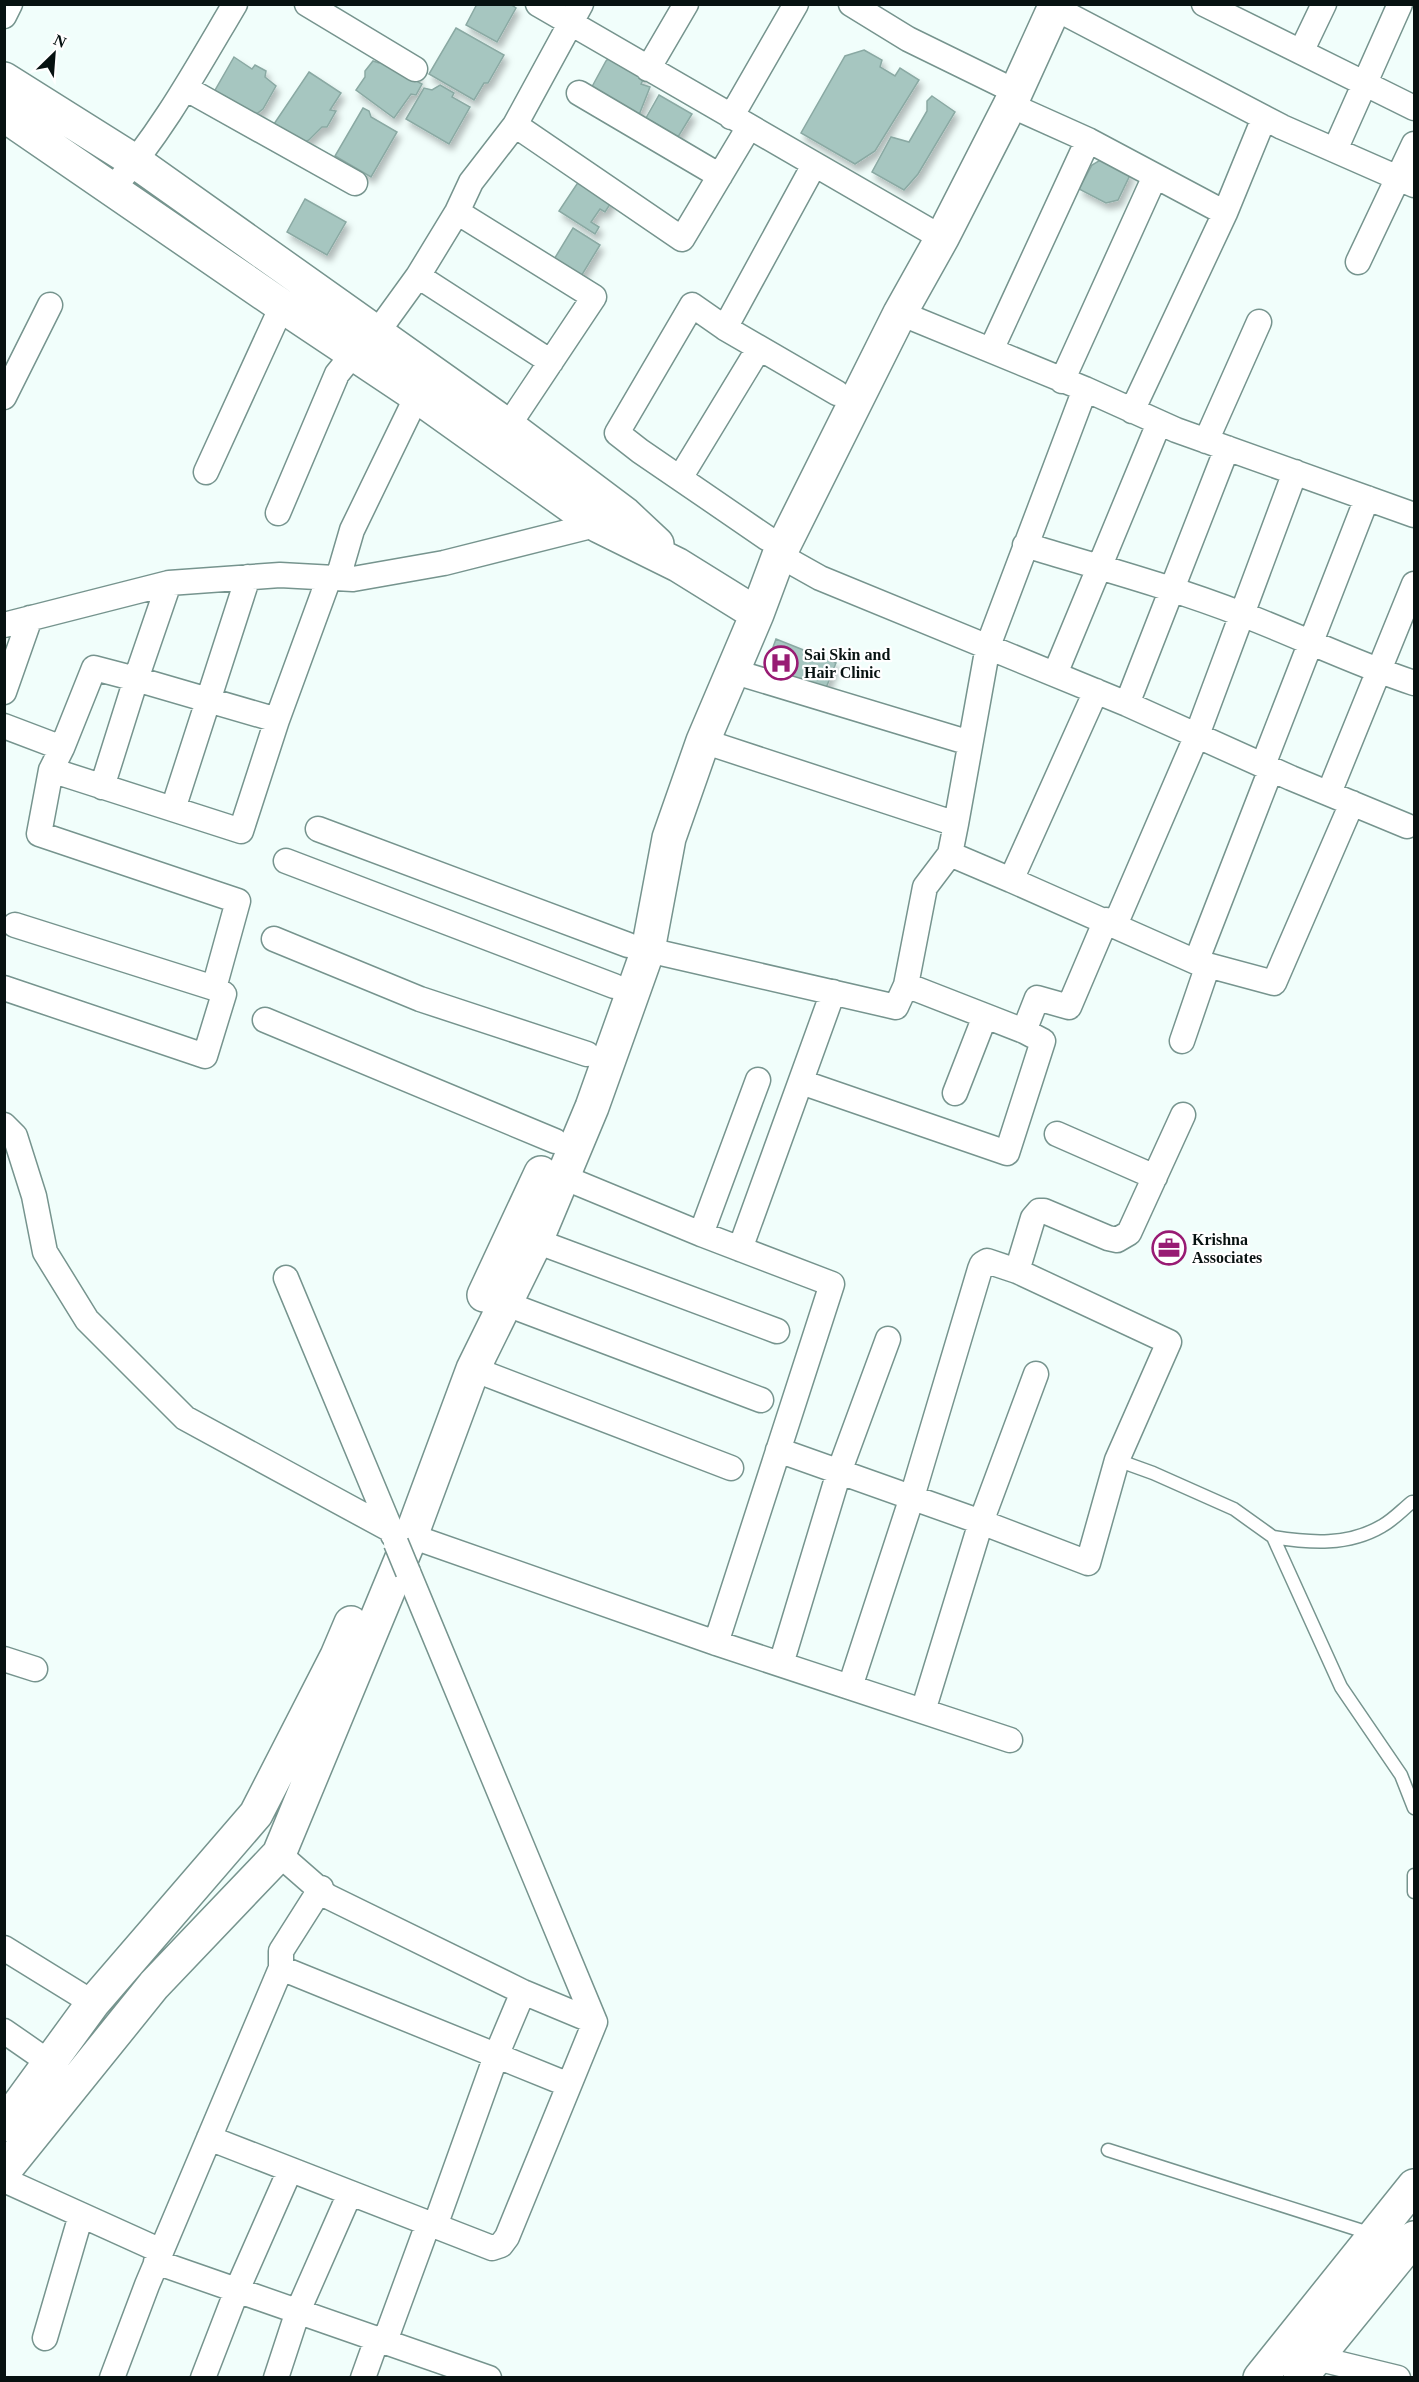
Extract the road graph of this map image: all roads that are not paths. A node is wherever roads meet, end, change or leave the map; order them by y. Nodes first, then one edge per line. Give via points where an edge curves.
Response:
1 (10, 4) edge
2 (235, 4) edge
3 (307, 4) edge
4 (538, 4) edge
5 (686, 4) edge
6 (796, 4) edge
7 (851, 4) edge
8 (1204, 4) edge
9 (1324, 4) edge
10 (1400, 4) edge
11 (1049, 6) edge
12 (1241, 13) edge
13 (576, 14) edge
14 (4, 16) edge
15 (1301, 52) junction
16 (415, 69) dead end
17 (648, 69) junction
18 (4, 79) edge
19 (1364, 83) junction
20 (185, 88) junction
21 (579, 93) dead end
22 (1005, 94) junction
23 (1414, 108) edge
24 (4, 115) edge
25 (1264, 118) junction
26 (740, 122) junction
27 (515, 125) junction
28 (1088, 140) junction
29 (1414, 144) edge
30 (1335, 150) junction
31 (136, 162) junction
32 (814, 165) junction
33 (720, 176) junction
34 (1155, 176) junction
35 (1407, 181) edge
36 (356, 183) dead end
37 (112, 189) junction
38 (457, 212) junction
39 (1225, 213) junction
40 (933, 233) junction
41 (1358, 262) dead end
42 (417, 276) junction
43 (51, 305) dead end
44 (282, 306) junction
45 (900, 313) junction
46 (1259, 322) dead end
47 (725, 327) junction
48 (365, 344) junction
49 (759, 348) junction
50 (991, 350) junction
51 (551, 362) junction
52 (1062, 381) junction
53 (1085, 389) junction
54 (837, 393) junction
55 (417, 396) junction
56 (4, 397) edge
57 (1132, 411) junction
58 (1159, 423) junction
59 (508, 426) junction
60 (1217, 445) junction
61 (206, 472) dead end
62 (1295, 472) junction
63 (680, 478) junction
64 (1367, 498) junction
65 (278, 513) dead end
66 (1414, 515) edge
67 (612, 520) junction
68 (1025, 545) junction
69 (773, 547) junction
70 (1099, 567) junction
71 (248, 578) junction
72 (334, 578) junction
73 (169, 583) junction
74 (1414, 584) edge
75 (1172, 590) junction
76 (748, 607) junction
77 (1242, 614) junction
78 (30, 618) junction
79 (4, 625) edge
80 (1311, 642) junction
81 (987, 646) junction
82 (732, 671) junction
83 (1378, 671) junction
84 (1055, 674) junction
85 (136, 679) junction
86 (1414, 683) edge
87 (1096, 691) junction
88 (4, 692) edge
89 (208, 700) junction
90 (1127, 704) junction
91 (277, 720) junction
92 (4, 726) edge
93 (1197, 735) junction
94 (703, 741) junction
95 (970, 742) junction
96 (62, 748) junction
97 (1267, 767) junction
98 (51, 771) junction
99 (102, 787) junction
100 (1329, 793) junction
101 (1352, 803) junction
102 (173, 809) junction
103 (1412, 820) edge
104 (956, 824) junction
105 (318, 829) dead end
106 (950, 854) junction
107 (286, 861) dead end
108 (1011, 880) junction
109 (1110, 923) junction
110 (15, 925) dead end
111 (274, 939) dead end
112 (638, 947) junction
113 (1202, 964) junction
114 (614, 986) junction
115 (906, 986) junction
116 (4, 988) edge
117 (213, 988) junction
118 (833, 992) junction
119 (986, 1016) junction
120 (264, 1020) dead end
121 (1024, 1030) junction
122 (1182, 1041) dead end
123 (587, 1054) junction
124 (758, 1080) dead end
125 (801, 1082) junction
126 (955, 1093) dead end
127 (1183, 1115) dead end
128 (4, 1125) edge
129 (1057, 1134) dead end
130 (555, 1141) junction
131 (562, 1176) junction
132 (1155, 1177) junction
133 (701, 1234) junction
134 (536, 1241) junction
135 (740, 1249) junction
136 (1017, 1271) junction
137 (286, 1278) dead end
138 (504, 1303) junction
139 (777, 1331) dead end
140 (888, 1340) dead end
141 (473, 1369) junction
142 (1036, 1374) dead end
143 (761, 1400) dead end
144 (778, 1450) junction
145 (1118, 1460) junction
146 (731, 1468) dead end
147 (839, 1472) junction
148 (912, 1497) junction
149 (1412, 1502) dead end
150 (981, 1522) junction
151 (399, 1536) junction
152 (1273, 1537) junction
153 (716, 1642) junction
154 (4, 1659) edge
155 (781, 1664) junction
156 (35, 1669) dead end
157 (850, 1687) junction
158 (923, 1712) junction
159 (1010, 1740) dead end
160 (1414, 1808) edge
161 (279, 1854) junction
162 (1414, 1875) edge
163 (321, 1888) junction
164 (1414, 1892) edge
165 (4, 1948) edge
166 (281, 1968) junction
167 (523, 1992) junction
168 (93, 2003) junction
169 (595, 2022) junction
170 (4, 2031) edge
171 (496, 2055) junction
172 (50, 2063) junction
173 (569, 2085) junction
174 (5, 2122) edge
175 (209, 2138) junction
176 (1108, 2150) dead end
177 (290, 2170) junction
178 (4, 2171) edge
179 (4, 2180) edge
180 (1414, 2186) edge
181 (350, 2193) junction
182 (81, 2215) junction
183 (432, 2225) junction
184 (1375, 2235) junction
185 (1414, 2238) edge
186 (159, 2257) junction
187 (237, 2290) junction
188 (298, 2311) junction
189 (45, 2338) dead end
190 (381, 2340) junction
191 (1308, 2368) edge
192 (444, 2370) edge
193 (112, 2378) edge
194 (203, 2378) edge
195 (276, 2378) edge
196 (363, 2378) edge
197 (489, 2378) edge
198 (1260, 2378) edge
199 (1398, 2378) edge

1 - 14 street
2 - 20 street
3 - 16 street
4 - 13 street
5 - 17 street
6 - 26 street
7 - 22 street
8 - 12 street
9 - 15 street
10 - 19 street
11 - 22 street
11 - 25 street
12 - 15 street
13 - 17 street
13 - 27 street
15 - 19 street
17 - 26 street
18 - 31 street
19 - 23 street
19 - 30 street
20 - 31 street
20 - 36 street
21 - 33 street
22 - 28 street
22 - 40 street
24 - 37 street
25 - 30 street
25 - 39 street
26 - 32 street
26 - 33 street
27 - 33 street via 682,239
27 - 38 street via 471,182
28 - 34 street
28 - 50 street
29 - 35 street
30 - 35 street
31 - 37 street
31 - 48 street
32 - 40 street
32 - 47 street
34 - 39 street
34 - 52 street
35 - 41 street
37 - 44 street
38 - 42 street
38 - 51 street via 594,297
39 - 57 street
40 - 45 street
40 - 54 street
42 - 48 street
42 - 51 street
43 - 56 street
44 - 48 street
44 - 61 street
45 - 50 street
45 - 69 street
46 - 60 street
47 - 49 street
47 - 63 street via 692,305 617,433
48 - 55 street
48 - 59 street
48 - 65 street via 337,374
49 - 54 street
49 - 63 street
50 - 52 street
51 - 59 street
52 - 53 street
53 - 57 street
53 - 68 street
54 - 69 street
55 - 67 street
55 - 72 street via 352,530
57 - 58 street
58 - 60 street
58 - 70 street
59 - 67 street
60 - 62 street
60 - 75 street
62 - 64 street
62 - 77 street
63 - 69 street
64 - 66 street
64 - 80 street
67 - 72 street via 444,563 353,579
67 - 76 street
68 - 70 street
68 - 81 street
69 - 76 street
69 - 81 street via 820,578
70 - 75 street
70 - 84 street
71 - 72 street
71 - 73 street
71 - 89 street
72 - 91 street
73 - 78 street
73 - 85 street
74 - 83 street
75 - 77 street
75 - 90 street
76 - 82 street
76 - 112 street via 657,823
77 - 80 street
77 - 93 street
78 - 79 street
78 - 88 street
80 - 83 street
80 - 97 street
81 - 84 street
81 - 95 street
82 - 94 street
82 - 95 street
83 - 86 street
83 - 100 street
84 - 87 street
85 - 89 street
85 - 96 street via 94,668
85 - 99 street
87 - 90 street
87 - 108 street
89 - 91 street
89 - 102 street
90 - 93 street
91 - 102 street via 241,831
92 - 96 street
93 - 97 street
93 - 109 street
94 - 104 street
94 - 112 street via 669,838
95 - 104 street
96 - 98 street
97 - 100 street
97 - 113 street
98 - 99 street
98 - 117 street via 39,834 238,901
99 - 102 street
100 - 101 street
101 - 103 street
101 - 113 street via 1274,983
104 - 106 street
105 - 112 street
106 - 108 street
106 - 115 street via 925,887
107 - 114 street
108 - 109 street
109 - 113 street
109 - 121 street via 1069,1007 1037,998
110 - 117 street
111 - 123 street via 420,999
112 - 114 street
112 - 118 street
112 - 131 street via 591,1107
113 - 122 street
114 - 123 street
115 - 118 street via 896,1007
115 - 119 street
116 - 117 street via 205,1056 224,994
118 - 125 street
119 - 121 street
119 - 126 street
120 - 130 street
121 - 125 street via 1043,1041 1007,1153
123 - 130 street
124 - 133 street
125 - 135 street
127 - 132 street
128 - 151 street via 15,1136 34,1196 45,1252 87,1320 185,1418
129 - 132 street
130 - 151 street via 444,1382
131 - 133 street
131 - 134 street
132 - 136 street via 1132,1228 1117,1240 1039,1211 1033,1218
133 - 135 street
134 - 138 street
134 - 139 street
135 - 144 street via 832,1284
136 - 145 street via 1169,1342
136 - 148 street via 993,1262 982,1264
137 - 151 street
138 - 141 street
138 - 143 street
140 - 147 street
141 - 146 street
141 - 151 street
142 - 150 street
144 - 147 street
144 - 153 street
145 - 150 street via 1088,1563
145 - 152 lane via 1234,1509
147 - 148 street
147 - 155 street
148 - 150 street
148 - 157 street
149 - 152 lane via 1382,1526 1348,1539 1311,1543
150 - 158 street
151 - 153 street
151 - 161 street
151 - 168 street via 256,1814
151 - 169 street, bridge via 408,1572
152 - 160 lane via 1341,1686 1401,1775
153 - 155 street
154 - 156 street
155 - 157 street
157 - 158 street
158 - 159 street
161 - 163 street
161 - 178 street via 154,1985
162 - 164 lane
163 - 166 street via 281,1951
163 - 167 street via 327,1896
165 - 168 street
166 - 171 street
166 - 175 street
167 - 169 street
167 - 171 street
168 - 172 street
169 - 173 street
170 - 172 street
171 - 173 street
171 - 183 street
172 - 174 street
173 - 183 street via 501,2245 492,2248
175 - 177 street
175 - 186 street
176 - 184 lane
177 - 181 street
177 - 187 street
179 - 182 street
180 - 184 street
181 - 183 street
181 - 188 street
182 - 186 street
182 - 189 street
183 - 190 street
184 - 198 street
185 - 191 street
186 - 187 street
186 - 193 street
187 - 188 street
187 - 194 street
188 - 190 street
188 - 195 street
190 - 192 street
190 - 196 street
191 - 199 street
192 - 197 street

